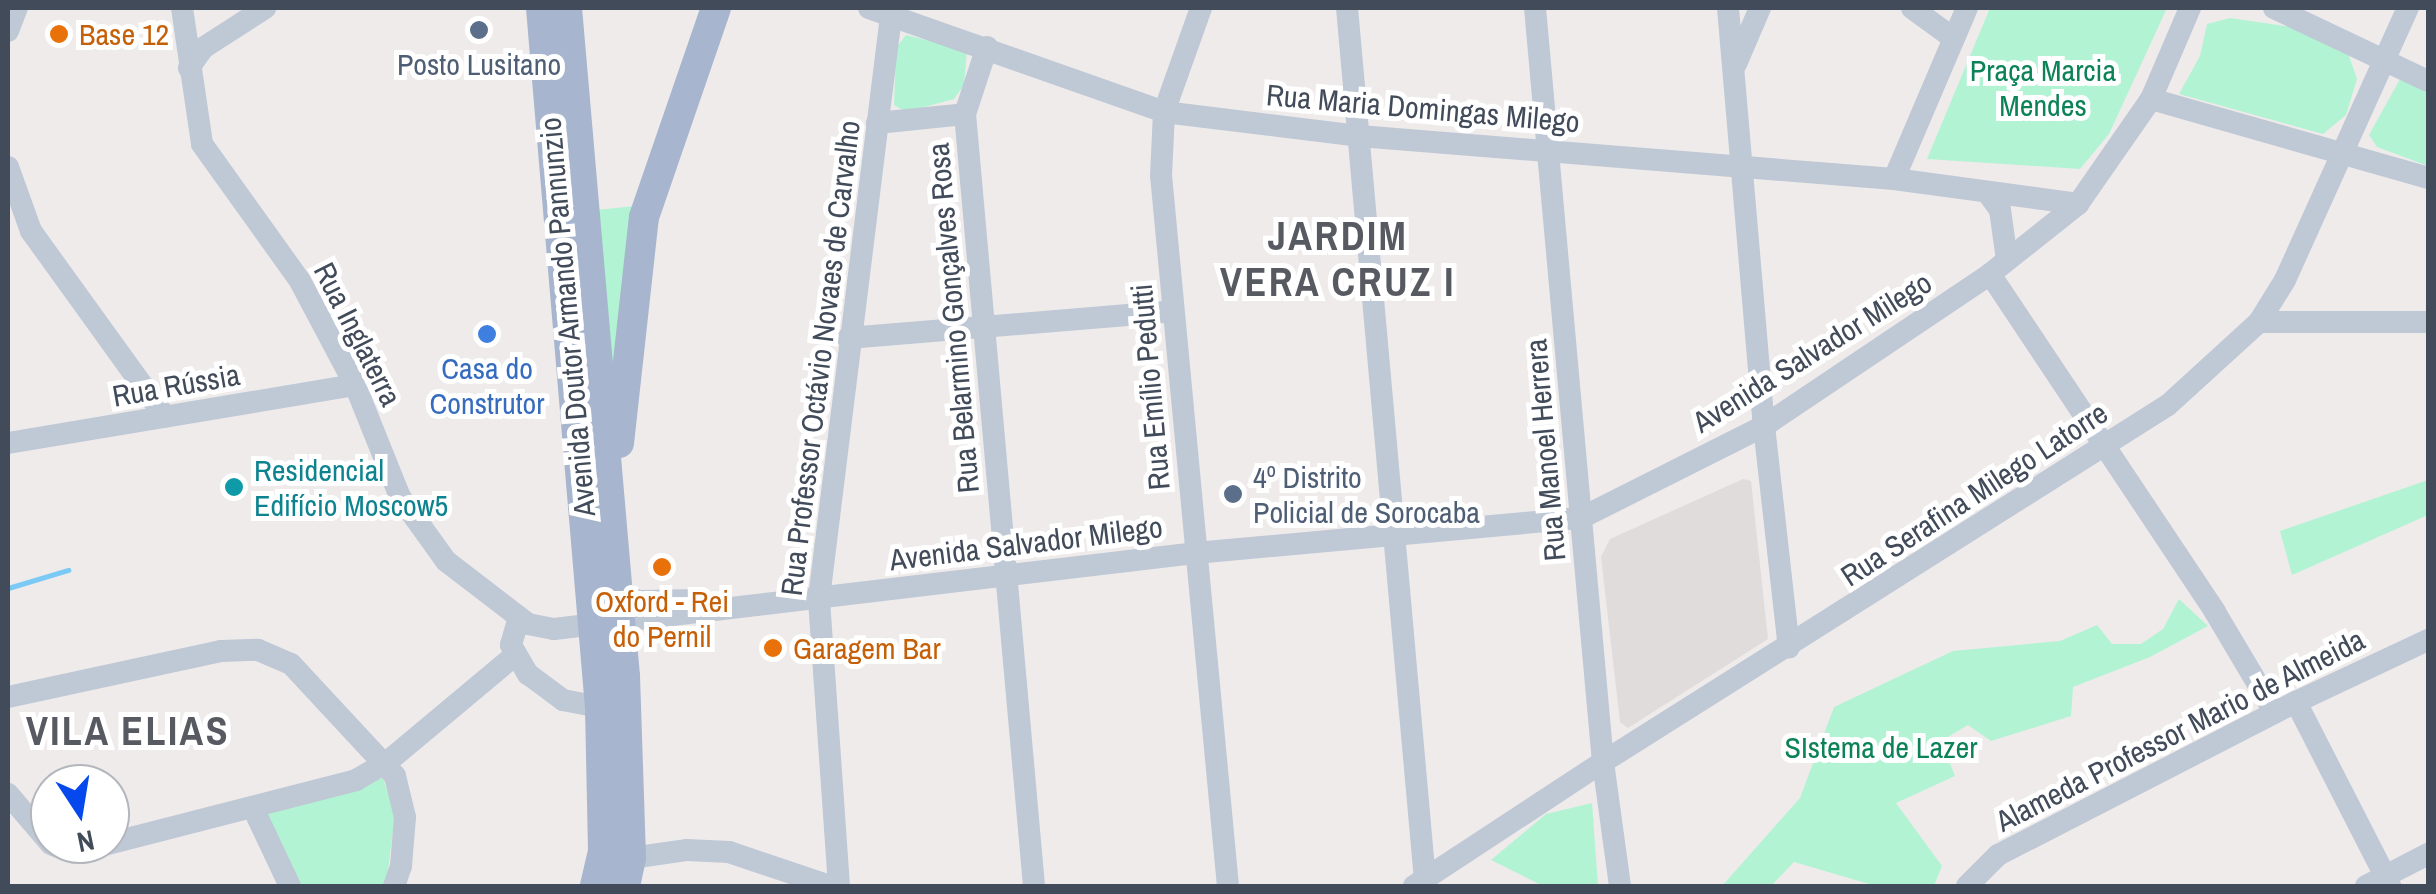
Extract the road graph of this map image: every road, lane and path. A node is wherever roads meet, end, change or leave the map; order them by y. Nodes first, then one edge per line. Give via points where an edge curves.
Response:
1 (17, 8) edge
2 (182, 8) edge
3 (264, 8) edge
4 (541, 8) edge
5 (566, 8) edge
6 (716, 8) edge
7 (1201, 8) edge
8 (1347, 8) edge
9 (1535, 8) edge
10 (1912, 8) edge
11 (1967, 8) edge
12 (2190, 8) edge
13 (2274, 8) edge
14 (2408, 8) edge
15 (1728, 9) edge
16 (880, 12) edge
17 (1757, 12) edge
18 (8, 31) edge
19 (1953, 38) junction
20 (987, 47) junction
21 (2386, 59) junction
22 (190, 68) junction
23 (1734, 71) junction
24 (2428, 81) edge
25 (2151, 99) junction
26 (1164, 112) junction
27 (965, 114) junction
28 (876, 123) junction
29 (1359, 136) junction
30 (1548, 151) junction
31 (2346, 152) junction
32 (1741, 164) junction
33 (8, 167) edge
34 (2428, 178) edge
35 (1894, 179) junction
36 (1987, 192) junction
37 (2078, 204) junction
38 (1999, 267) junction
39 (1173, 311) junction
40 (2260, 322) junction
41 (2428, 322) edge
42 (984, 326) junction
43 (848, 338) junction
44 (354, 384) junction
45 (165, 417) junction
46 (1764, 426) junction
47 (8, 443) edge
48 (2104, 447) junction
49 (612, 510) junction
50 (1581, 518) junction
51 (1394, 535) junction
52 (1195, 553) junction
53 (1006, 576) junction
54 (819, 598) junction
55 (611, 614) junction
56 (518, 617) junction
57 (2428, 640) edge
58 (1789, 648) junction
59 (514, 656) junction
60 (8, 697) edge
61 (600, 707) junction
62 (2285, 707) junction
63 (1603, 762) junction
64 (386, 763) junction
65 (8, 794) edge
66 (254, 810) junction
67 (30, 820) edge
68 (130, 839) edge
69 (2428, 854) edge
70 (628, 872) edge
71 (1419, 883) edge
72 (2380, 883) edge
73 (290, 886) edge
74 (394, 886) edge
75 (595, 886) edge
76 (830, 886) edge
77 (838, 886) edge
78 (1034, 886) edge
79 (1228, 886) edge
80 (1620, 886) edge
81 (1967, 886) edge

1 - 18 street
2 - 22 street, Rua Inglaterra
3 - 22 street via 203,48
4 - 55 main road, Avenida Doutor Armando Pannunzio
5 - 49 main road, Avenida Doutor Armando Pannunzio
6 - 49 main road via 644,217
7 - 26 street, Rua Emílio Pedutti
8 - 29 street
9 - 30 street, Rua Manoel Herrera
10 - 19 street
11 - 19 street
12 - 25 street, Avenida Salvador Milego
13 - 21 street
14 - 21 street, Rua Serafina Milego Latorre
15 - 17 street via 1739,20
15 - 23 street
16 - 20 street, Rua Maria Domingas Milego
16 - 28 street, Rua Professor Octávio Novaes de Carvalho
17 - 23 street
19 - 35 street
20 - 26 street, Rua Maria Domingas Milego
20 - 27 street, Rua Belarmino Gonçalves Rosa
21 - 24 street
21 - 31 street, Rua Serafina Milego Latorre
22 - 44 street, Rua Inglaterra via 202,144 300,281
23 - 32 street
25 - 31 street
25 - 37 street, Avenida Salvador Milego
26 - 29 street, Rua Maria Domingas Milego
26 - 39 street, Rua Emílio Pedutti via 1161,174
27 - 28 street
27 - 42 street, Rua Belarmino Gonçalves Rosa
28 - 43 street, Rua Professor Octávio Novaes de Carvalho
29 - 30 street, Rua Maria Domingas Milego
29 - 51 street
30 - 32 street, Rua Maria Domingas Milego
30 - 50 street, Rua Manoel Herrera
31 - 34 street
31 - 40 street, Rua Serafina Milego Latorre
32 - 35 street, Rua Maria Domingas Milego
32 - 46 street
33 - 45 street via 31,231
35 - 36 street, Rua Maria Domingas Milego
36 - 37 street, Rua Maria Domingas Milego
36 - 38 street via 2000,210
37 - 38 street, Avenida Salvador Milego
38 - 46 street, Avenida Salvador Milego
38 - 48 street
39 - 42 street
39 - 52 street, Rua Emílio Pedutti
40 - 41 street
40 - 48 street, Rua Serafina Milego Latorre via 2168,405
42 - 43 street
42 - 53 street, Rua Belarmino Gonçalves Rosa
43 - 54 street, Rua Professor Octávio Novaes de Carvalho
44 - 45 street, Rua Rússia
44 - 56 street, Rua Inglaterra via 400,497 446,560
45 - 47 street, Rua Rússia
46 - 50 street, Avenida Salvador Milego
46 - 58 street
48 - 58 street, Rua Serafina Milego Latorre
48 - 62 street
49 - 55 main road, Avenida Doutor Armando Pannunzio
50 - 51 street, Avenida Salvador Milego
50 - 63 street, Rua Manoel Herrera
51 - 52 street, Avenida Salvador Milego
51 - 71 street
52 - 53 street, Avenida Salvador Milego
52 - 79 street, Rua Emílio Pedutti
53 - 54 street, Avenida Salvador Milego
53 - 78 street, Rua Belarmino Gonçalves Rosa
54 - 55 street, Avenida Salvador Milego
54 - 77 street, Rua Professor Octávio Novaes de Carvalho
55 - 56 street, Rua Inglaterra via 540,629
55 - 61 main road
55 - 70 main road
56 - 59 street
57 - 62 street, Alameda Professor Mario de Almeida
58 - 63 street, Rua Serafina Milego Latorre
59 - 61 street via 547,692
59 - 64 street
60 - 64 street via 221,651 258,650 291,664
61 - 75 main road via 603,852
62 - 72 street
62 - 81 street, Alameda Professor Mario de Almeida via 1998,854
63 - 71 street, Rua Serafina Milego Latorre
63 - 80 street, Rua Manoel Herrera
64 - 66 street via 356,780
64 - 74 street via 405,817
65 - 67 street
66 - 68 street
66 - 73 street
69 - 72 street
70 - 76 street via 687,850 729,852

